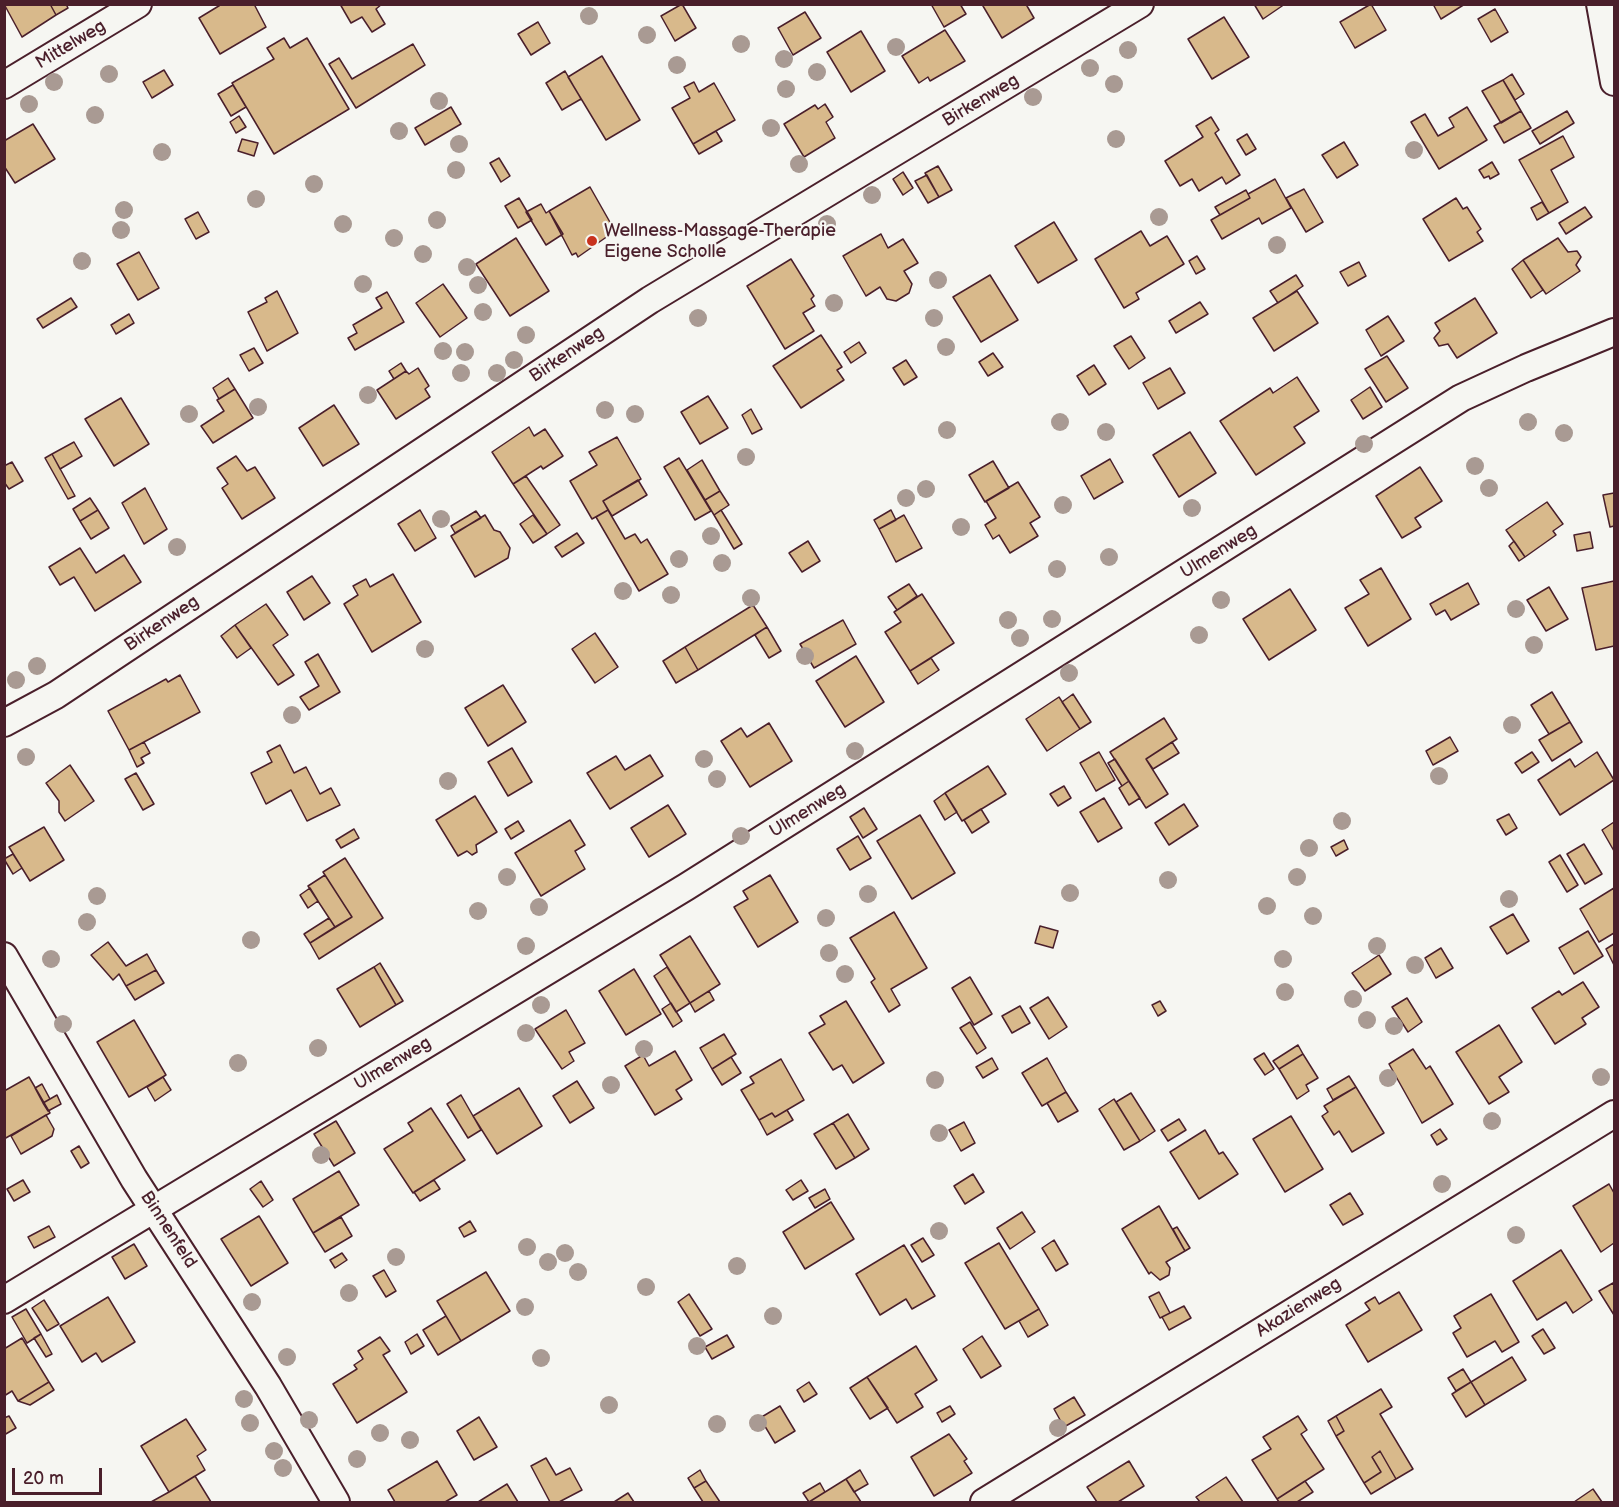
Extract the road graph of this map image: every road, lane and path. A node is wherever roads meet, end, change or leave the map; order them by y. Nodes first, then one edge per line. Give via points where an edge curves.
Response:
1 (138, 4) edge
2 (1140, 4) edge
3 (1600, 4) edge
4 (1614, 82) edge
5 (4, 85) edge
6 (1614, 332) edge
7 (4, 723) edge
8 (4, 956) edge
9 (1614, 1114) edge
10 (156, 1209) junction
11 (4, 1300) edge
12 (336, 1503) edge
13 (984, 1503) edge

1 - 5 street, Mittelweg
2 - 7 street, Birkenweg via 650,300 56,695
3 - 4 street
6 - 10 street, Ulmenweg via 1461,398 686,887
8 - 10 street, Binnenfeld via 134,1179
9 - 13 street, Akazienweg
10 - 11 street, Ulmenweg
10 - 12 street, Binnenfeld via 268,1386

